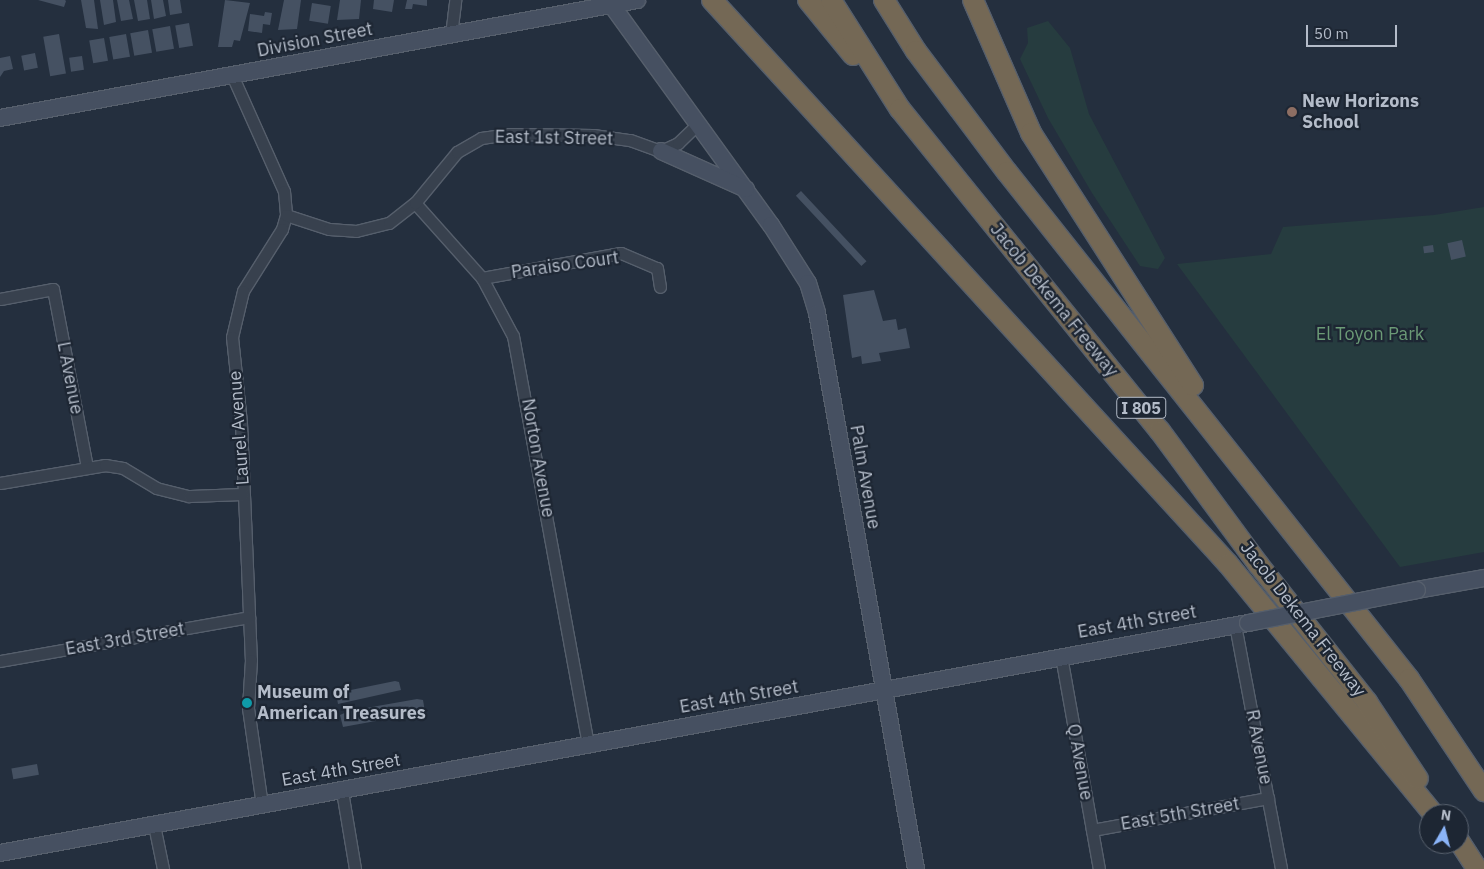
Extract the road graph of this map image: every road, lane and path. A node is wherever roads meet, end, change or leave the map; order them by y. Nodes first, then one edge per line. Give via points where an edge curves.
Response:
1 (455, 0) edge
2 (637, 0) edge
3 (712, 0) edge
4 (884, 0) edge
5 (974, 0) edge
6 (609, 2) edge
7 (823, 5) edge
8 (451, 35) junction
9 (232, 75) junction
10 (0, 118) edge
11 (699, 124) junction
12 (661, 151) junction
13 (747, 190) junction
14 (415, 203) junction
15 (286, 215) junction
16 (482, 278) junction
17 (660, 287) dead end
18 (0, 299) edge
19 (87, 468) junction
20 (1251, 475) junction
21 (0, 483) edge
22 (243, 494) junction
23 (1484, 578) edge
24 (250, 617) junction
25 (1241, 624) junction
26 (1061, 656) junction
27 (0, 661) edge
28 (882, 692) junction
29 (588, 744) junction
30 (342, 791) junction
31 (1484, 791) edge
32 (1268, 798) junction
33 (1424, 804) edge
34 (1434, 804) edge
35 (262, 805) junction
36 (154, 825) junction
37 (1092, 830) junction
38 (0, 853) edge
39 (1467, 854) edge
40 (163, 869) edge
41 (355, 869) edge
42 (916, 869) edge
43 (1099, 869) edge
44 (1281, 869) edge
45 (1477, 869) edge

1 - 8 street
2 - 6 street, Division Street
3 - 33 highway via 1228,564
4 - 20 highway, I 805 via 916,52 1008,172
5 - 20 highway via 1031,133
6 - 8 street, Division Street
6 - 11 street, Palm Avenue
7 - 34 highway, Jacob Dekema Freeway / I 805 via 900,109 1160,431 1258,564 1367,702
8 - 9 street, Division Street
9 - 10 street, Division Street
9 - 15 street, Laurel Avenue via 284,191
11 - 12 street via 678,143
11 - 13 street, Palm Avenue
12 - 13 street
12 - 14 street, East 1st Street via 630,140 593,134 509,134 481,138 456,152
13 - 28 street, Palm Avenue via 808,282 817,313
14 - 15 street, East 1st Street via 389,223 356,231 329,229
14 - 16 street, Norton Avenue
15 - 22 street, Laurel Avenue via 282,229 243,291 234,318
16 - 17 street, Paraiso Court via 621,253 656,268
16 - 29 street, Norton Avenue via 496,298 520,361
18 - 19 street, L Avenue via 53,289
19 - 21 street
19 - 22 street via 123,468 156,488 189,496
20 - 31 highway, I 805 via 1409,679
22 - 24 street, Laurel Avenue
23 - 25 street, East 4th Street, bridge
24 - 27 street, East 3rd Street
24 - 35 street, Laurel Avenue via 248,708
25 - 26 street, East 4th Street
25 - 32 street, R Avenue
26 - 28 street, East 4th Street via 1029,666
26 - 37 street, Q Avenue
28 - 29 street, East 4th Street
28 - 42 street, Palm Avenue
29 - 30 street, East 4th Street
30 - 35 street, East 4th Street
30 - 41 street
32 - 37 street, East 5th Street
32 - 44 street, R Avenue
35 - 36 street, East 4th Street
36 - 38 street, East 4th Street
36 - 40 street
37 - 43 street, Q Avenue
39 - 45 highway

